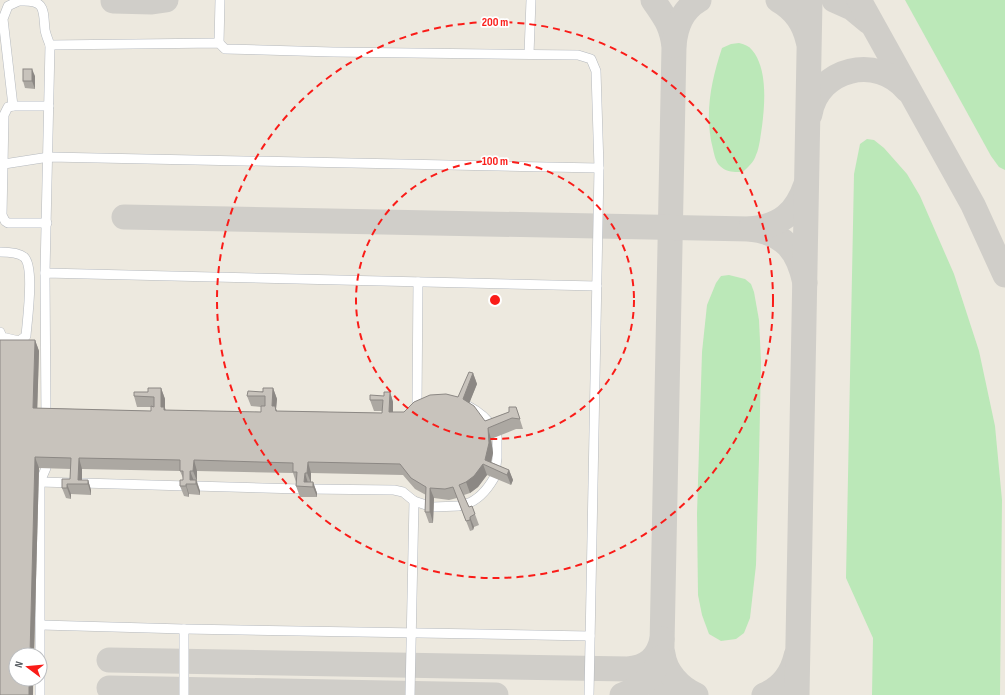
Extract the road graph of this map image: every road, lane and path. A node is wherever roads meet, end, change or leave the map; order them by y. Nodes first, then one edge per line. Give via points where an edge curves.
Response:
1 (21, 0) edge
2 (220, 0) edge
3 (531, 0) edge
4 (219, 43) junction
5 (50, 45) junction
6 (529, 54) junction
7 (13, 106) junction
8 (49, 106) junction
9 (49, 157) junction
10 (4, 164) junction
11 (599, 168) junction
12 (47, 224) junction
13 (0, 252) edge
14 (45, 273) junction
15 (418, 282) junction
16 (597, 286) junction
17 (0, 332) edge
18 (428, 402) edge
19 (463, 404) edge
20 (48, 416) edge
21 (46, 468) dead end
22 (40, 482) junction
23 (414, 501) junction
24 (41, 625) junction
25 (184, 629) junction
26 (411, 633) junction
27 (590, 636) junction
28 (40, 695) edge
29 (184, 695) edge
30 (410, 695) edge
31 (589, 695) edge

1 - 5 lane via 32,2 42,8
1 - 7 lane via 8,6 3,19
2 - 4 lane
3 - 6 lane
4 - 5 lane
4 - 6 lane via 225,49
5 - 8 lane
6 - 11 lane via 578,55 588,57 593,63 596,71
7 - 8 lane
7 - 10 lane via 8,108 4,115
8 - 9 lane
9 - 10 lane
9 - 11 lane
9 - 12 lane
10 - 12 lane via 2,215 5,221 12,224
11 - 16 lane
12 - 14 lane
13 - 17 lane via 13,252 24,257 29,266 30,281 26,336 19,341 2,337
14 - 15 lane
14 - 20 lane
15 - 16 lane
15 - 18 lane via 414,406
16 - 27 lane
19 - 23 lane via 480,412 495,433 495,475 483,494 474,502 431,506
21 - 22 lane
22 - 23 lane via 394,490 403,492
22 - 24 lane
23 - 26 lane
24 - 25 lane
24 - 28 lane
25 - 26 lane
25 - 29 lane
26 - 27 lane
26 - 30 lane
27 - 31 lane

